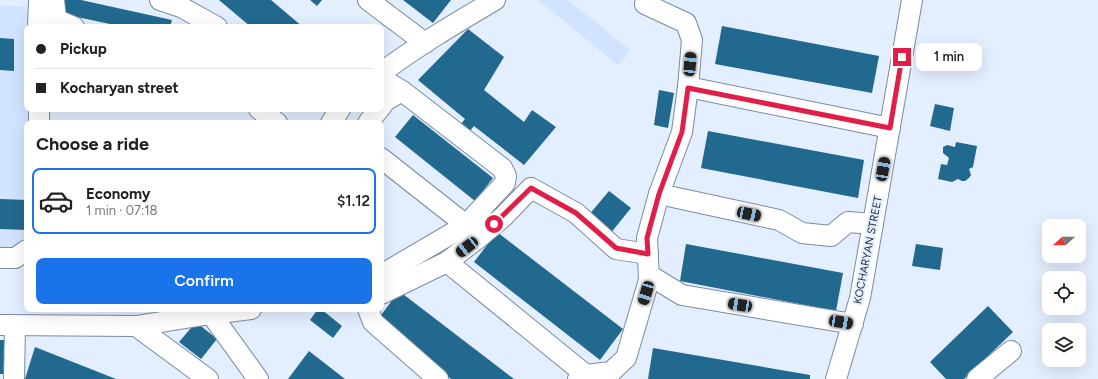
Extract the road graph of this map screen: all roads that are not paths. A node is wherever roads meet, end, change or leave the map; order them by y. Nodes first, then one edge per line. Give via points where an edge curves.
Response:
1 (39, 0) edge
2 (54, 0) edge
3 (160, 0) edge
4 (368, 0) edge
5 (494, 0) edge
6 (912, 0) edge
7 (645, 4) dead end
8 (38, 24) edge
9 (67, 24) edge
10 (212, 24) edge
11 (425, 43) junction
12 (384, 71) edge
13 (384, 80) edge
14 (688, 88) junction
15 (402, 91) junction
16 (384, 103) edge
17 (263, 112) edge
18 (377, 112) edge
19 (273, 120) edge
20 (370, 120) edge
21 (890, 128) junction
22 (384, 160) edge
23 (659, 194) junction
24 (873, 224) junction
25 (466, 225) junction
26 (24, 252) edge
27 (648, 254) junction
28 (0, 258) edge
29 (447, 262) junction
30 (384, 273) edge
31 (649, 275) junction
32 (384, 293) edge
33 (226, 312) edge
34 (369, 312) edge
35 (189, 313) edge
36 (210, 314) junction
37 (853, 324) junction
38 (8, 325) edge
39 (136, 326) junction
40 (1012, 351) dead end
41 (617, 376) edge
42 (582, 377) edge
43 (14, 379) edge
44 (208, 379) edge
45 (258, 379) edge
46 (438, 379) edge
47 (836, 379) edge
48 (977, 379) edge

1 - 8 street
2 - 9 street via 56,18
3 - 10 street via 181,7
4 - 11 street
5 - 11 street
6 - 21 street, KOCHARYAN STREET
7 - 14 street via 686,23 692,40
11 - 12 street
13 - 15 street
14 - 21 street
14 - 23 street via 682,132
15 - 16 street
15 - 25 street via 502,168 506,176 505,183
17 - 19 street
18 - 20 street
21 - 24 street, KOCHARYAN STREET
22 - 25 street
23 - 24 street via 779,220 802,233 831,236 848,222
23 - 27 street via 647,238
24 - 37 street, KOCHARYAN STREET
25 - 30 street
26 - 28 street via 15,258
27 - 29 street via 616,248 576,213 531,188 503,217
27 - 31 street
29 - 32 street
29 - 42 street
31 - 37 street via 682,295
31 - 41 street via 626,358
33 - 36 street
34 - 46 street via 373,322
35 - 36 street
35 - 39 street
36 - 45 street
37 - 47 street, KOCHARYAN STREET
38 - 39 street
38 - 43 street
39 - 44 street
40 - 48 street
41 - 42 street

